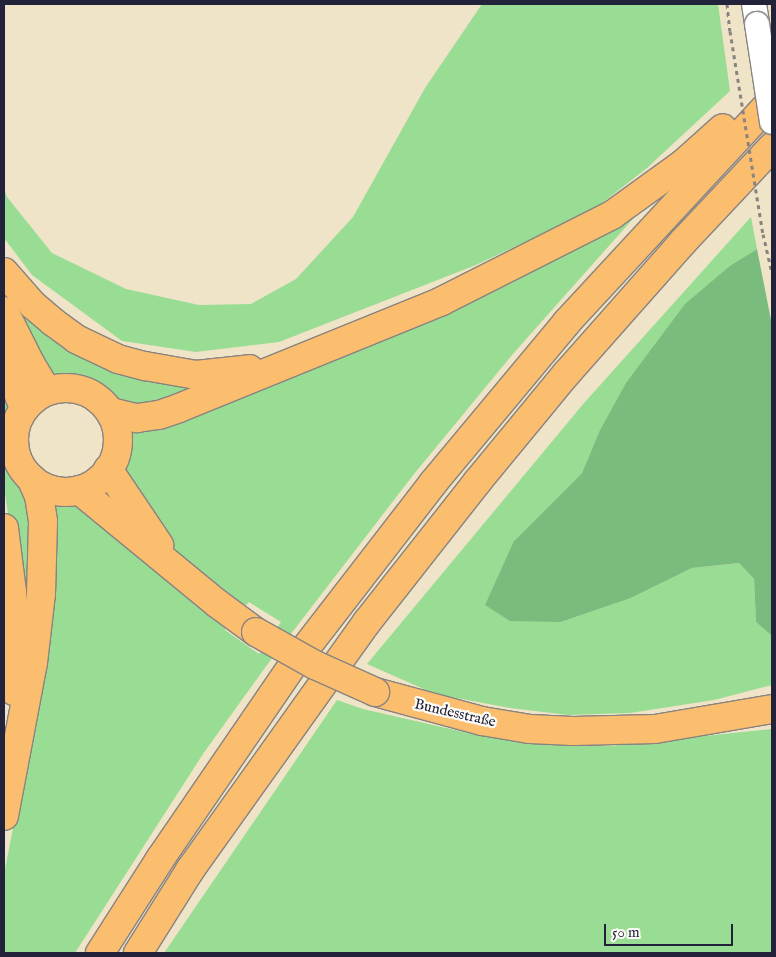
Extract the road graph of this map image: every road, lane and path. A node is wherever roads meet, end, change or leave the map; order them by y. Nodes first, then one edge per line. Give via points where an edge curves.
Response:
1 (727, 4) edge
2 (756, 14) edge
3 (772, 79) edge
4 (772, 101) edge
5 (772, 122) edge
6 (772, 147) edge
7 (4, 272) edge
8 (772, 273) edge
9 (4, 311) edge
10 (336, 345) junction
11 (4, 358) edge
12 (47, 391) junction
13 (24, 408) junction
14 (110, 412) junction
15 (108, 469) junction
16 (31, 478) junction
17 (79, 490) junction
18 (4, 528) edge
19 (173, 568) junction
20 (771, 710) edge
21 (4, 814) edge
22 (100, 953) edge
23 (138, 953) edge

1 - 8 path, bridge
2 - 5 street, bridge
3 - 10 main road via 684,163 612,215 442,301
4 - 22 main road via 567,322 433,483 294,663
6 - 23 main road via 567,373 477,482 367,622 190,870
7 - 10 main road via 33,305 76,339 118,359 145,366 196,375 213,374 256,368
9 - 12 main road
10 - 14 main road via 159,415 137,418
11 - 13 main road
12 - 13 main road
12 - 14 main road via 63,388 86,392 100,400
13 - 16 main road via 15,427 14,448 18,461
14 - 15 main road via 118,441
15 - 17 main road via 96,482
15 - 19 main road
16 - 17 main road via 56,491
16 - 21 main road via 43,521 41,594 33,662
17 - 19 main road, Bundesstraße
18 - 21 main road via 15,650
19 - 20 main road, Bundesstraße, bridge via 256,632 315,665 375,692 482,721 530,729 655,729

